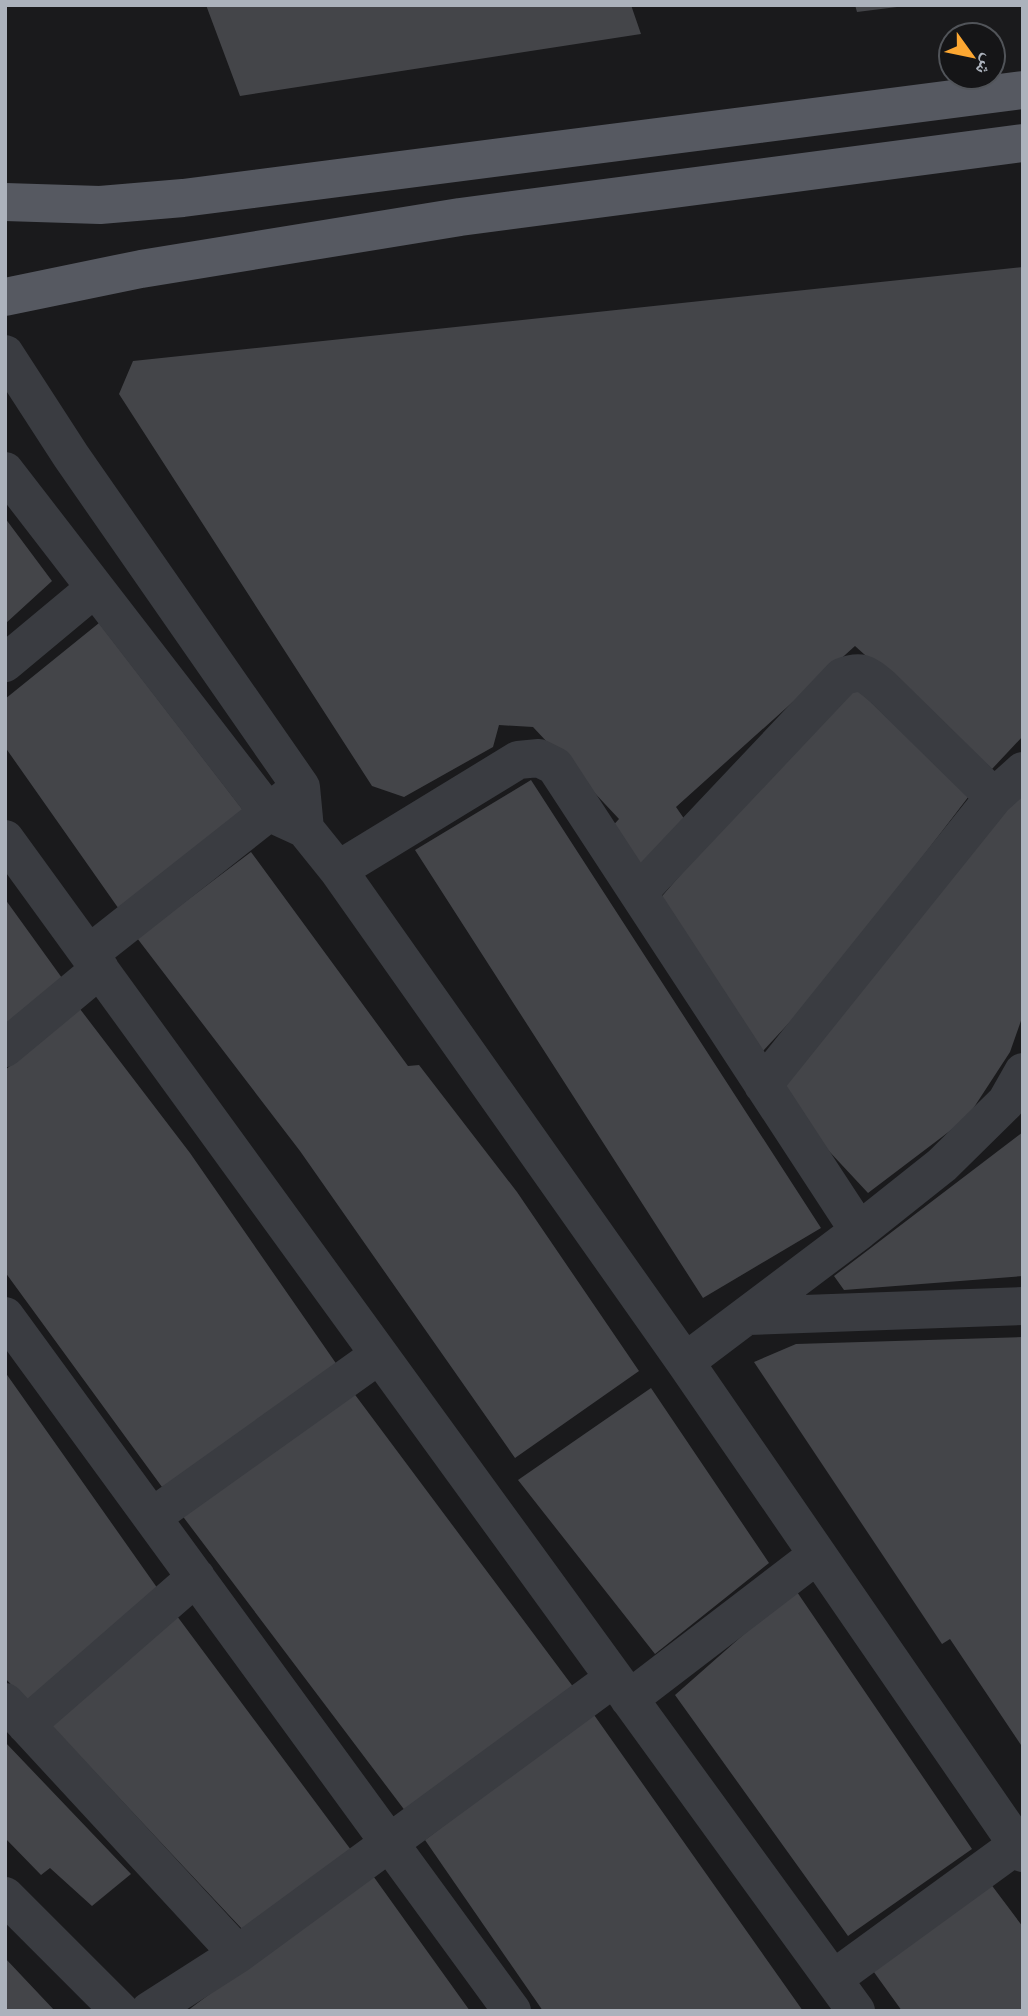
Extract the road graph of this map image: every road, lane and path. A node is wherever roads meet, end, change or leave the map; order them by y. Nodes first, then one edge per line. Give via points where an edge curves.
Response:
1 (1023, 90) edge
2 (1023, 143) edge
3 (5, 202) edge
4 (5, 297) edge
5 (5, 354) edge
6 (5, 471) edge
7 (95, 588) junction
8 (5, 663) edge
9 (1023, 771) edge
10 (301, 787) junction
11 (994, 797) junction
12 (268, 812) junction
13 (305, 829) junction
14 (5, 839) edge
15 (338, 870) junction
16 (639, 892) junction
17 (94, 962) junction
18 (5, 1048) edge
19 (1023, 1072) edge
20 (763, 1085) junction
21 (859, 1231) junction
22 (1023, 1306) edge
23 (5, 1316) edge
24 (748, 1316) junction
25 (379, 1355) junction
26 (685, 1362) junction
27 (152, 1517) junction
28 (817, 1555) junction
29 (196, 1577) junction
30 (622, 1688) junction
31 (16, 1713) edge
32 (389, 1843) junction
33 (1020, 1849) edge
34 (5, 1896) edge
35 (238, 1954) junction
36 (849, 2002) edge
37 (120, 2011) edge
38 (149, 2011) edge
39 (512, 2011) edge

1 - 3 main road via 195,197 100,205
2 - 4 main road via 460,217 141,269
5 - 10 street
6 - 7 street
7 - 8 street
7 - 12 street
9 - 11 street
10 - 12 street
10 - 13 street
11 - 16 street via 881,687 866,674 855,672 842,677
11 - 20 street
12 - 13 street
12 - 17 street
13 - 15 street
14 - 17 street
15 - 16 street via 518,760 539,758 555,766
15 - 26 street
16 - 20 street
17 - 18 street
17 - 25 street
19 - 21 street via 1006,1102 942,1165
20 - 21 street
21 - 24 street
22 - 24 street
23 - 27 street
24 - 26 street
25 - 27 street
25 - 30 street
26 - 28 street
27 - 29 street
28 - 30 street
28 - 33 street
29 - 31 street
29 - 32 street
30 - 32 street
30 - 36 street
31 - 35 street
32 - 35 street
32 - 39 street
33 - 36 street
34 - 37 street
35 - 38 street

